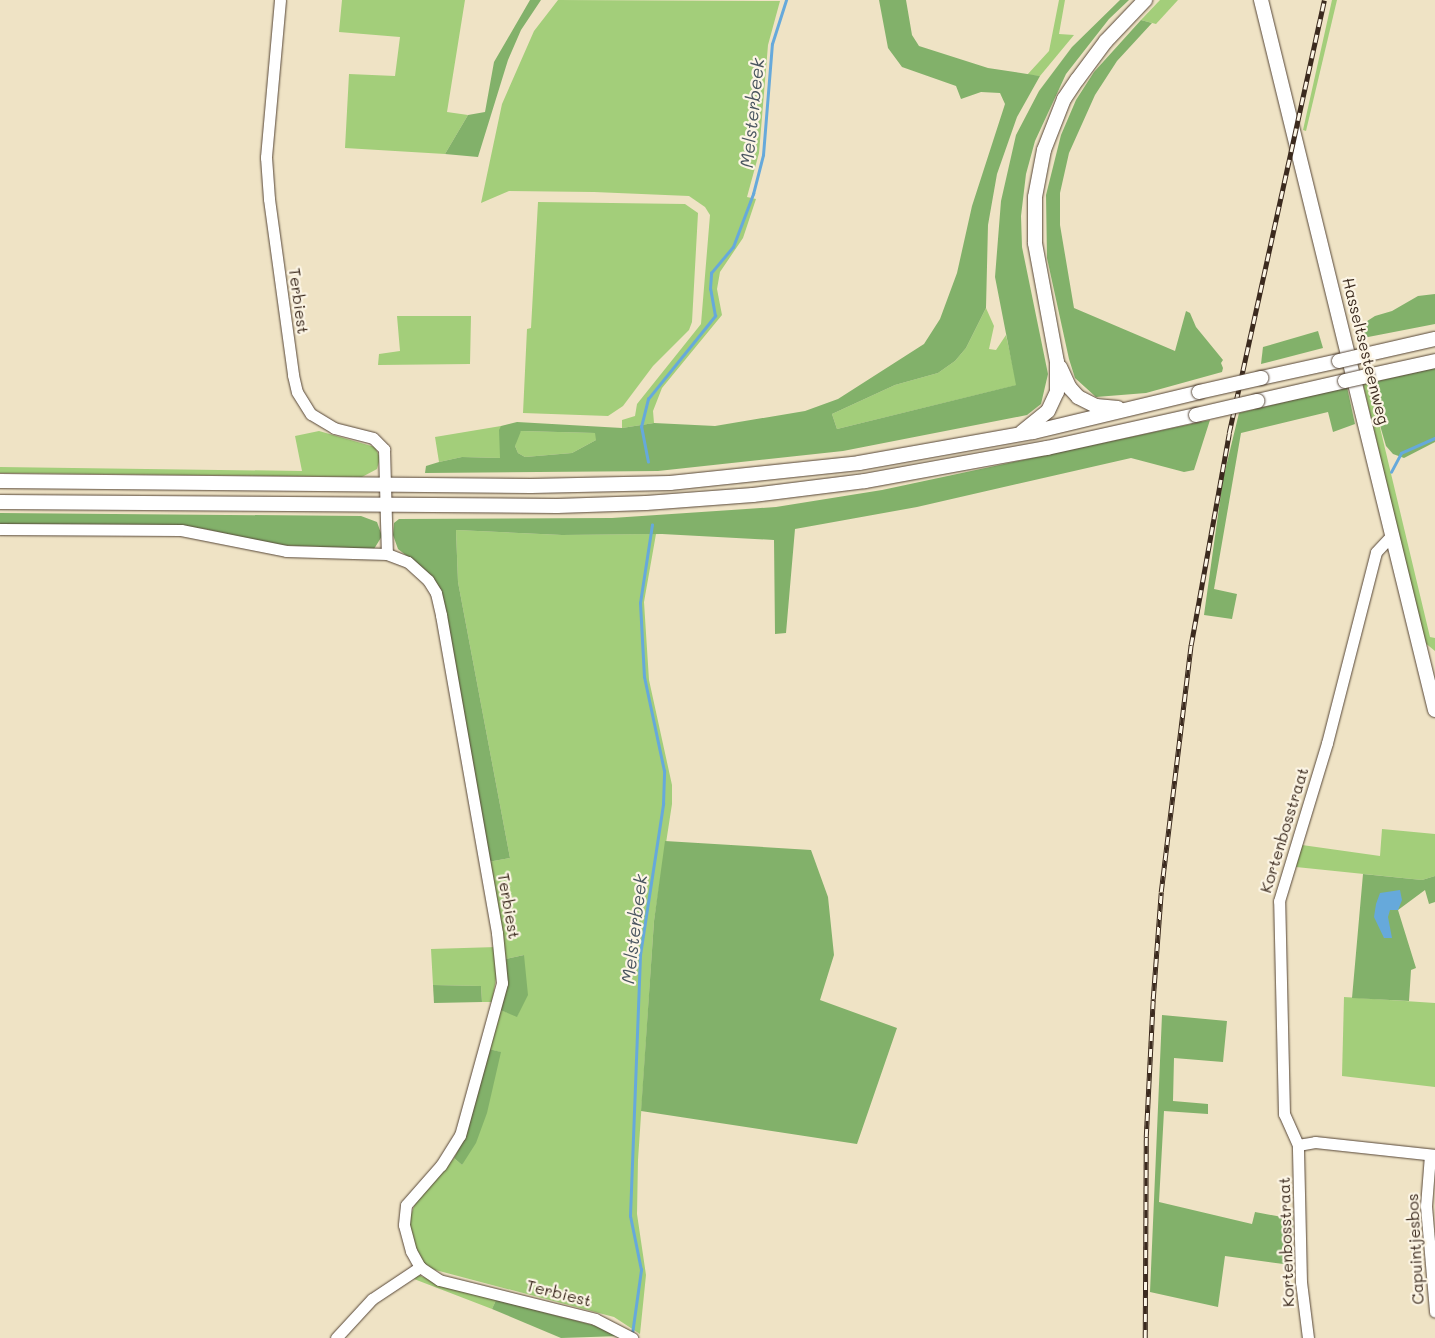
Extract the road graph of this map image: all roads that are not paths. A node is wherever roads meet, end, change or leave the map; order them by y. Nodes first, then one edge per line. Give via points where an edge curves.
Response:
1 (280, 0) edge
2 (1145, 0) edge
3 (1261, 0) edge
4 (1435, 339) edge
5 (1435, 361) edge
6 (1057, 362) junction
7 (1125, 409) junction
8 (1021, 432) junction
9 (0, 481) edge
10 (385, 484) junction
11 (0, 502) edge
12 (386, 505) junction
13 (0, 529) edge
14 (1392, 535) junction
15 (387, 554) junction
16 (1430, 666) edge
17 (1435, 710) edge
18 (1298, 1145) junction
19 (1432, 1155) edge
20 (420, 1267) junction
21 (1435, 1312) edge
22 (629, 1335) edge
23 (336, 1338) edge
24 (1308, 1338) edge

1 - 10 street, Terbiest via 266,157 293,375 297,392 311,414 334,428 373,438 381,445 386,462
2 - 6 main road via 1106,41 1076,80 1064,99 1044,150 1035,196 1035,243
3 - 14 main road, Hasseltsesteenweg
4 - 7 main road, bridge
5 - 12 main road, bridge via 907,474 754,495 651,503
6 - 7 main road via 1078,397 1096,406
6 - 8 main road via 1054,402 1041,419
7 - 8 main road via 1033,432
8 - 10 main road via 859,462 670,483 531,486
9 - 10 main road
10 - 12 street, Terbiest
11 - 12 main road
12 - 15 street, Terbiest
13 - 15 street, Terbiest via 181,530 286,550
14 - 16 main road, Hasseltsesteenweg
14 - 18 street, Kortenbosstraat via 1376,552 1327,743 1279,900 1284,1114
15 - 20 street, Terbiest via 403,559 419,570 436,593 502,962 502,983 496,1009 460,1135 441,1165 412,1197 404,1213 412,1251
16 - 17 main road, Hasseltsesteenweg
18 - 19 street via 1315,1142
18 - 24 street, Kortenbosstraat via 1301,1282
19 - 21 street, Capuintjesbos via 1426,1206
20 - 22 street, Terbiest via 439,1280 595,1319
20 - 23 street via 372,1299

